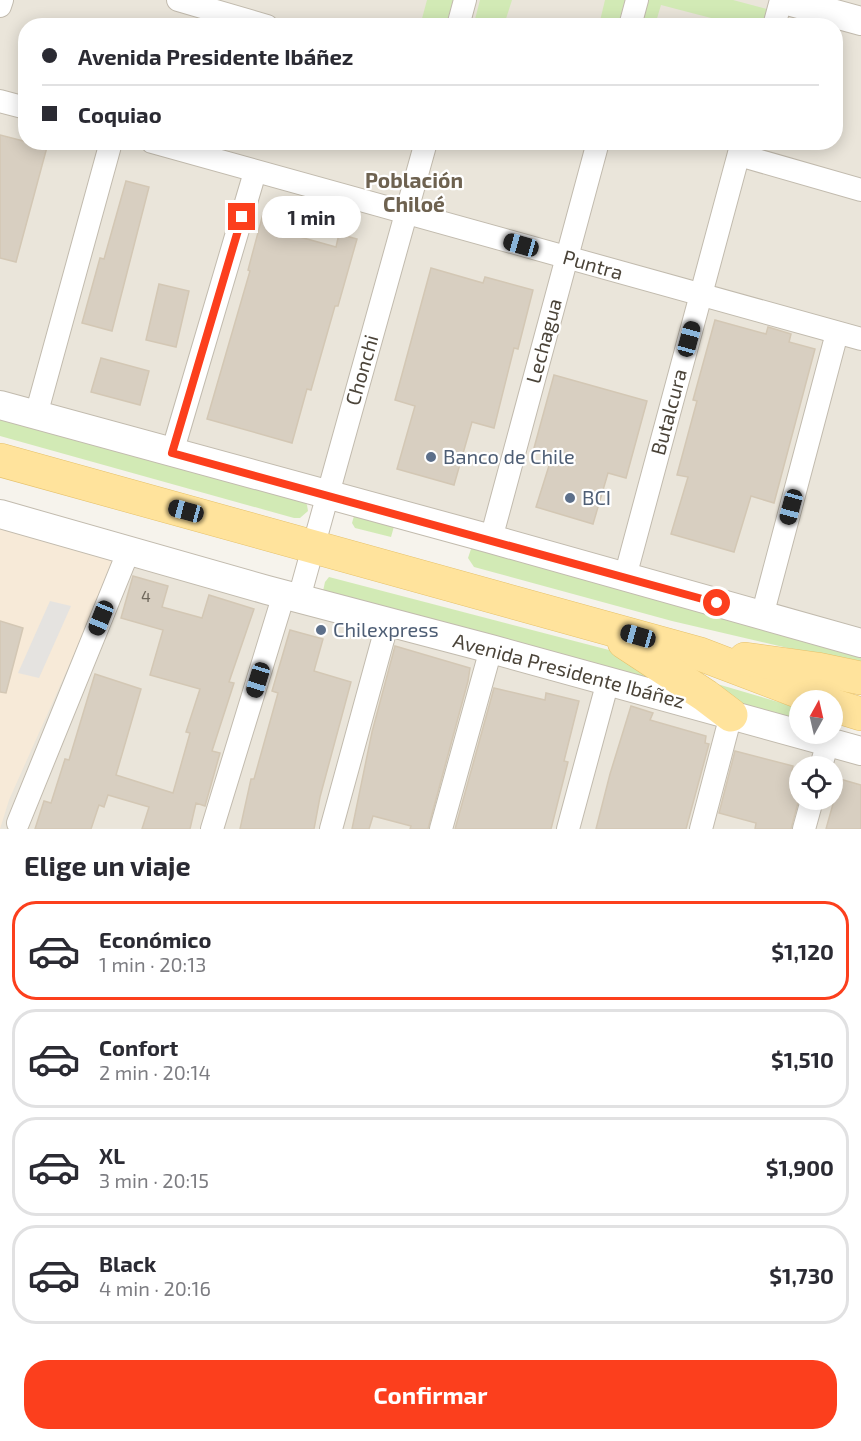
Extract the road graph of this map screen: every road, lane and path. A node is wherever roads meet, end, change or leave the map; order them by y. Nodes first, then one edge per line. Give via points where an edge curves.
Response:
1 (2, 0) edge
2 (177, 0) edge
3 (465, 0) edge
4 (636, 0) edge
5 (782, 0) edge
6 (0, 6) edge
7 (220, 13) edge
8 (238, 18) edge
9 (460, 18) edge
10 (632, 18) edge
11 (776, 18) edge
12 (861, 21) edge
13 (0, 101) edge
14 (18, 106) edge
15 (109, 150) edge
16 (194, 150) edge
17 (424, 150) edge
18 (596, 150) edge
19 (740, 150) edge
20 (743, 150) edge
21 (255, 171) junction
22 (861, 190) edge
23 (406, 213) junction
24 (567, 258) junction
25 (701, 295) junction
26 (837, 333) junction
27 (861, 339) edge
28 (0, 405) edge
29 (36, 415) junction
30 (172, 453) junction
31 (0, 460) edge
32 (328, 495) junction
33 (0, 514) edge
34 (491, 539) junction
35 (313, 547) junction
36 (129, 550) junction
37 (625, 577) junction
38 (292, 596) junction
39 (762, 616) junction
40 (388, 621) junction
41 (597, 625) junction
42 (861, 644) edge
43 (491, 649) junction
44 (700, 654) junction
45 (861, 678) edge
46 (608, 681) junction
47 (795, 690) edge
48 (843, 708) edge
49 (861, 714) edge
50 (730, 715) junction
51 (861, 752) edge
52 (824, 754) edge
53 (809, 810) edge
54 (18, 823) dead end
55 (212, 829) edge
56 (331, 829) edge
57 (441, 829) edge
58 (568, 829) edge
59 (701, 829) edge
60 (804, 829) edge

1 - 6 street
2 - 7 street
3 - 9 street
4 - 10 street
5 - 11 street
5 - 12 street
7 - 8 street
13 - 14 street
15 - 29 street
16 - 21 street, Puntra
17 - 23 street, Chonchi
18 - 24 street, Lechagua
19 - 25 street, Butalcura
20 - 22 street
21 - 23 street, Puntra
21 - 30 street
23 - 24 street, Puntra
23 - 32 street, Chonchi
24 - 25 street, Puntra
24 - 34 street, Lechagua
25 - 26 street, Puntra
25 - 37 street, Butalcura
26 - 27 street, Puntra
26 - 39 street
28 - 29 street
29 - 30 street
30 - 32 street
31 - 35 main road
32 - 34 street
32 - 35 street, Chonchi
33 - 36 street, Avenida Presidente Ibáñez
34 - 37 street
35 - 38 street, Chonchi
35 - 41 main road
36 - 38 street, Avenida Presidente Ibáñez
36 - 54 street
37 - 39 street
38 - 40 street, Avenida Presidente Ibáñez
38 - 55 street, Chonchi
39 - 42 street
40 - 43 street, Avenida Presidente Ibáñez
40 - 56 street
41 - 44 main road
41 - 50 main road
43 - 46 street, Avenida Presidente Ibáñez
43 - 57 street
44 - 45 main road
44 - 47 main road
46 - 50 street, Avenida Presidente Ibáñez
46 - 58 street
48 - 49 main road
50 - 52 street, Avenida Presidente Ibáñez
50 - 59 street
51 - 52 street, Avenida Presidente Ibáñez
53 - 60 street

